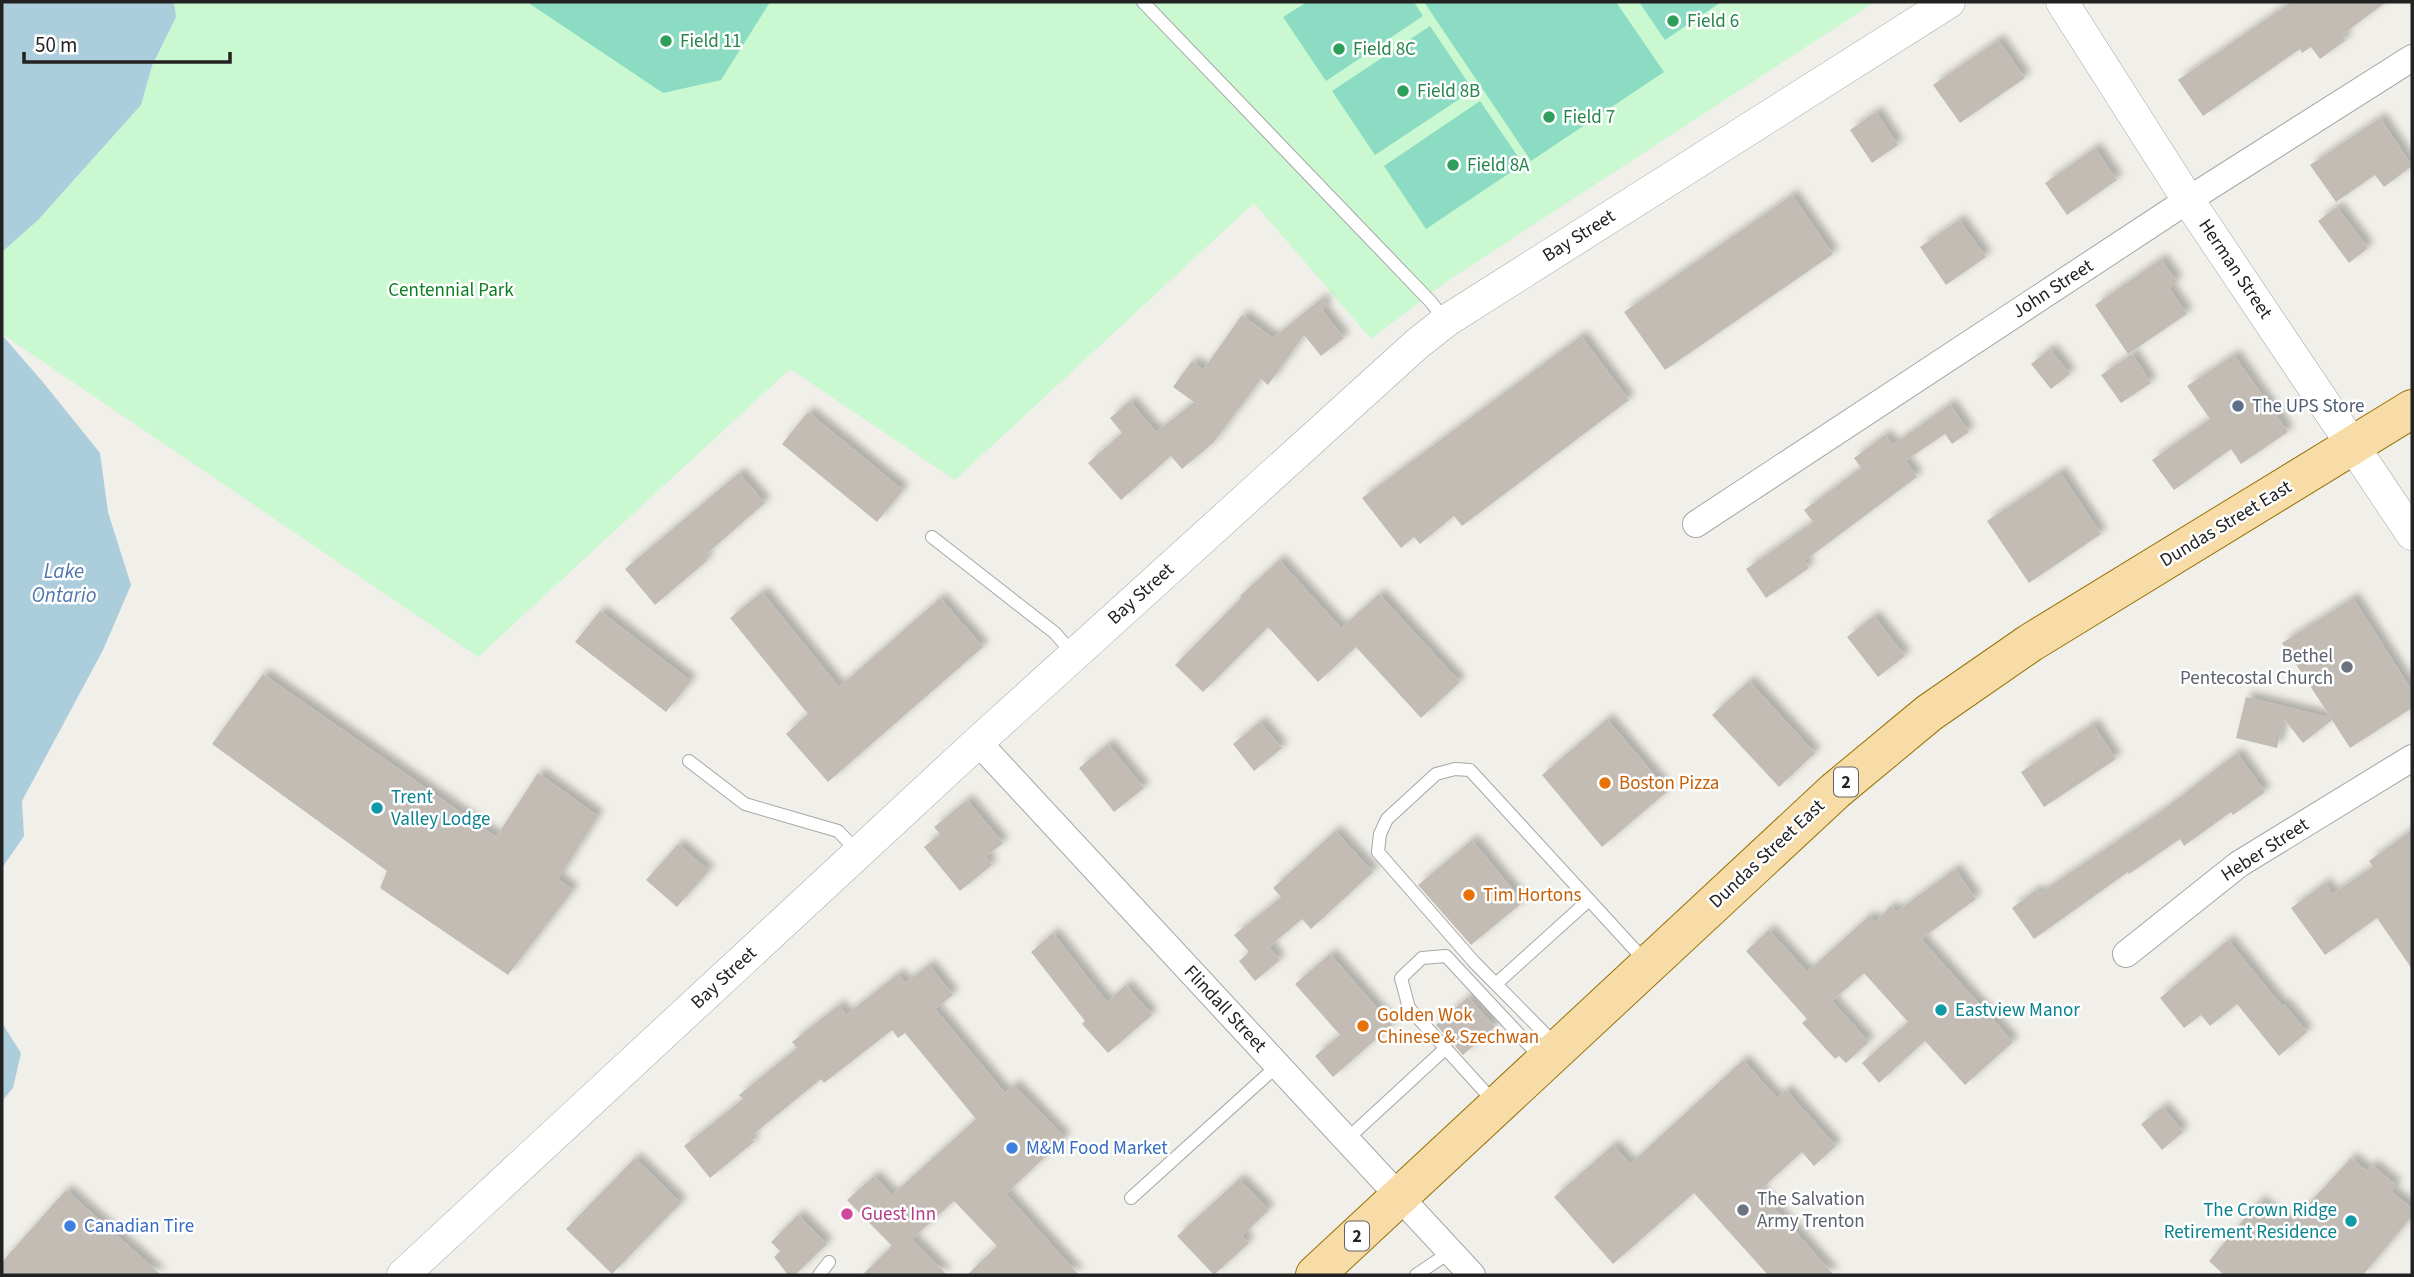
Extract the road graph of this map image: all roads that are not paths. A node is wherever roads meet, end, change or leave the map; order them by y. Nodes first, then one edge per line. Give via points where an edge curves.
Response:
1 (1143, 2) edge
2 (1949, 2) edge
3 (2062, 2) edge
4 (2412, 58) edge
5 (2188, 200) junction
6 (1446, 321) junction
7 (2412, 409) edge
8 (2354, 446) junction
9 (1696, 524) dead end
10 (2412, 534) edge
11 (932, 537) dead end
12 (1074, 655) junction
13 (978, 742) junction
14 (2412, 758) edge
15 (689, 761) dead end
16 (859, 853) junction
17 (1589, 900) junction
18 (2126, 954) dead end
19 (1648, 965) junction
20 (1497, 983) junction
21 (1446, 1048) junction
22 (1551, 1054) junction
23 (1277, 1066) junction
24 (1497, 1105) junction
25 (1346, 1140) junction
26 (1398, 1197) junction
27 (1131, 1198) dead end
28 (1450, 1252) junction
29 (828, 1262) dead end
30 (403, 1275) edge
31 (819, 1275) edge
32 (1315, 1275) edge
33 (1416, 1275) edge
34 (1472, 1275) edge

1 - 6 lane
2 - 6 street, Bay Street
3 - 5 street, Herman Street
4 - 5 street, John Street
5 - 8 street, Herman Street
5 - 9 street, John Street
6 - 12 street, Bay Street
7 - 8 main road, Dundas Street East / 2
8 - 10 street, Herman Street
8 - 19 main road, Dundas Street East / 2 via 2030,643 1929,713 1835,791
11 - 12 lane via 1055,633
12 - 13 street, Bay Street
13 - 16 street, Bay Street
13 - 23 street, Flindall Street
14 - 18 street, Heber Street via 2239,864
15 - 16 lane via 745,804 838,831
16 - 30 street, Bay Street
17 - 19 lane
17 - 20 lane
17 - 20 lane via 1470,770 1436,774 1426,783 1387,819 1378,852
19 - 22 main road, Dundas Street East / 2
20 - 22 lane
21 - 22 lane via 1409,1008 1401,978 1422,958 1446,956
21 - 24 lane
21 - 25 lane
22 - 24 main road, Dundas Street East / 2
23 - 25 street, Flindall Street
23 - 27 lane
24 - 26 main road, Dundas Street East / 2
25 - 26 street, Flindall Street
26 - 28 street, Flindall Street
26 - 32 main road, Dundas Street East / 2
28 - 33 lane
28 - 34 street, Flindall Street
29 - 31 lane

